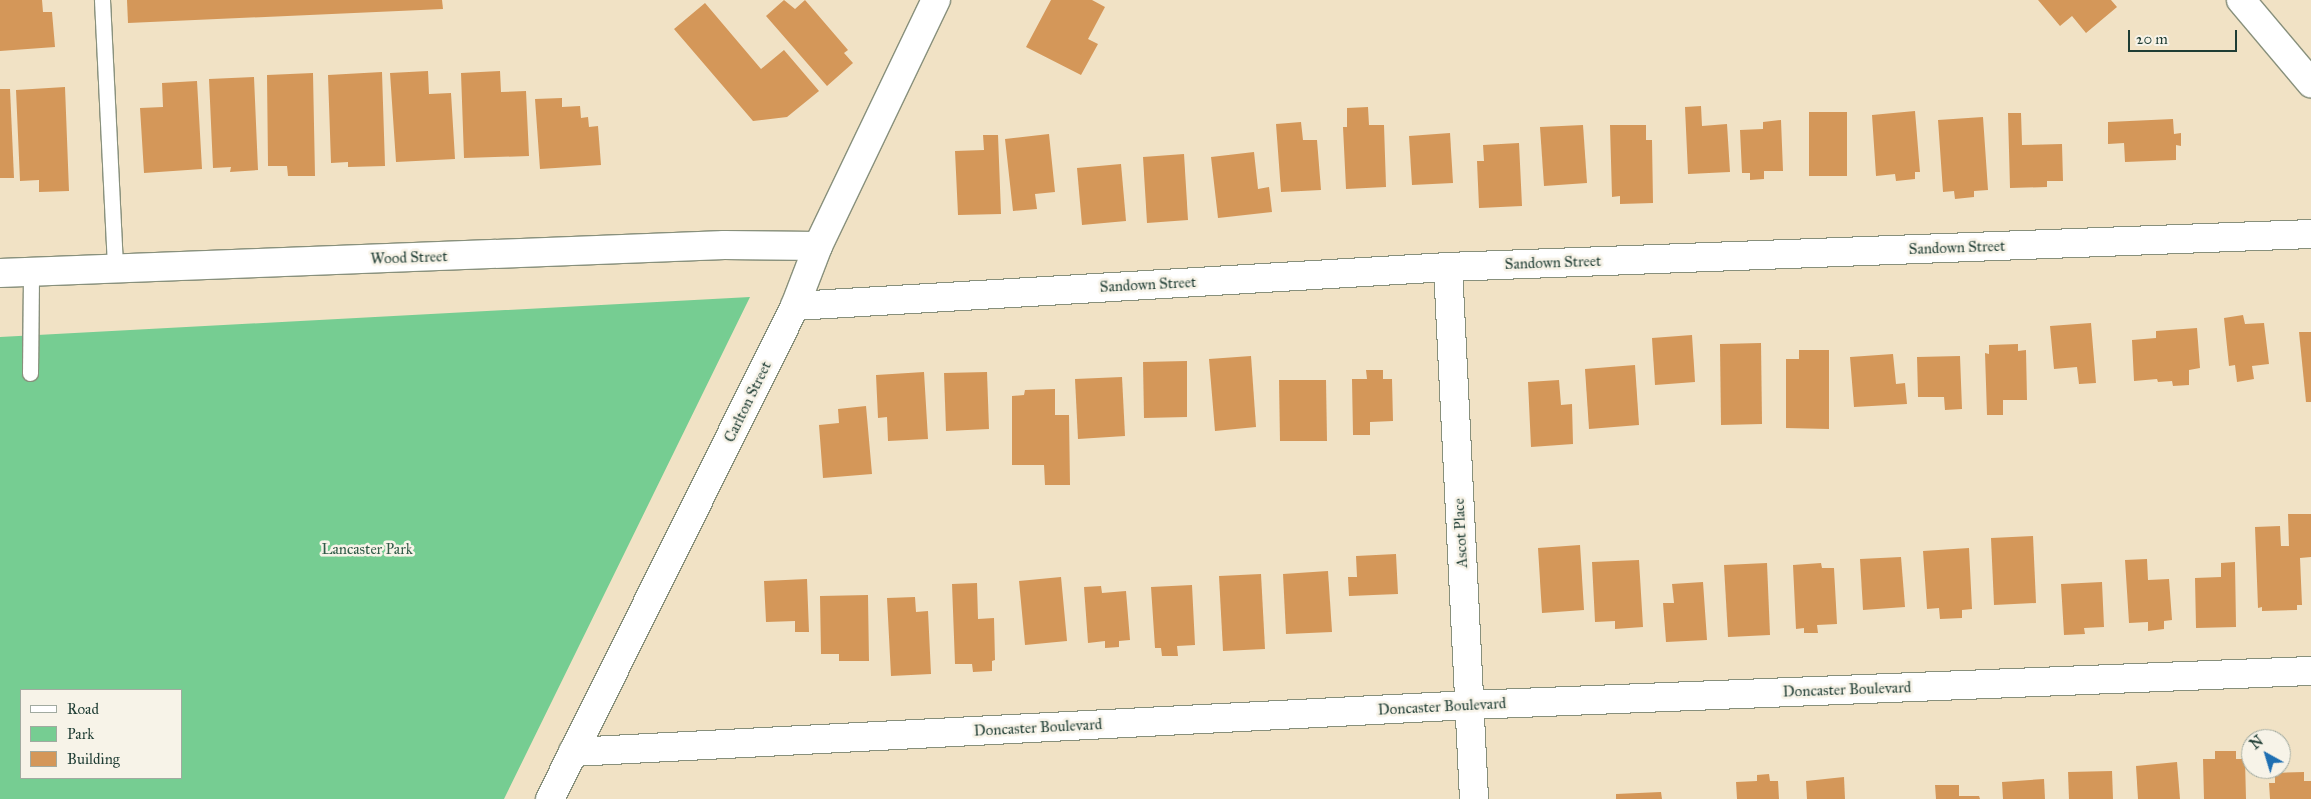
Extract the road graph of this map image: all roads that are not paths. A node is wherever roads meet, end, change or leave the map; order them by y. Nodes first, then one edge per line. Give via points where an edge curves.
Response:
1 (102, 0) edge
2 (936, 0) edge
3 (2241, 0) edge
4 (2311, 83) edge
5 (2311, 234) edge
6 (818, 246) junction
7 (115, 267) junction
8 (1448, 267) junction
9 (31, 272) junction
10 (0, 273) edge
11 (795, 306) junction
12 (30, 373) dead end
13 (2311, 671) edge
14 (1470, 705) junction
15 (574, 752) junction
16 (550, 799) edge
17 (1474, 799) edge

1 - 7 lane
2 - 6 street, Carlton Street
3 - 4 street
5 - 8 street, Sandown Street
6 - 7 street, Wood Street via 724,246
6 - 11 street, Carlton Street
7 - 9 street, Wood Street
8 - 11 street, Sandown Street
8 - 14 street, Ascot Place
9 - 10 street, Wood Street
9 - 12 lane
11 - 15 street, Carlton Street
13 - 14 street, Doncaster Boulevard
14 - 15 street, Doncaster Boulevard
14 - 17 street, Ascot Place
15 - 16 street, Carlton Street

